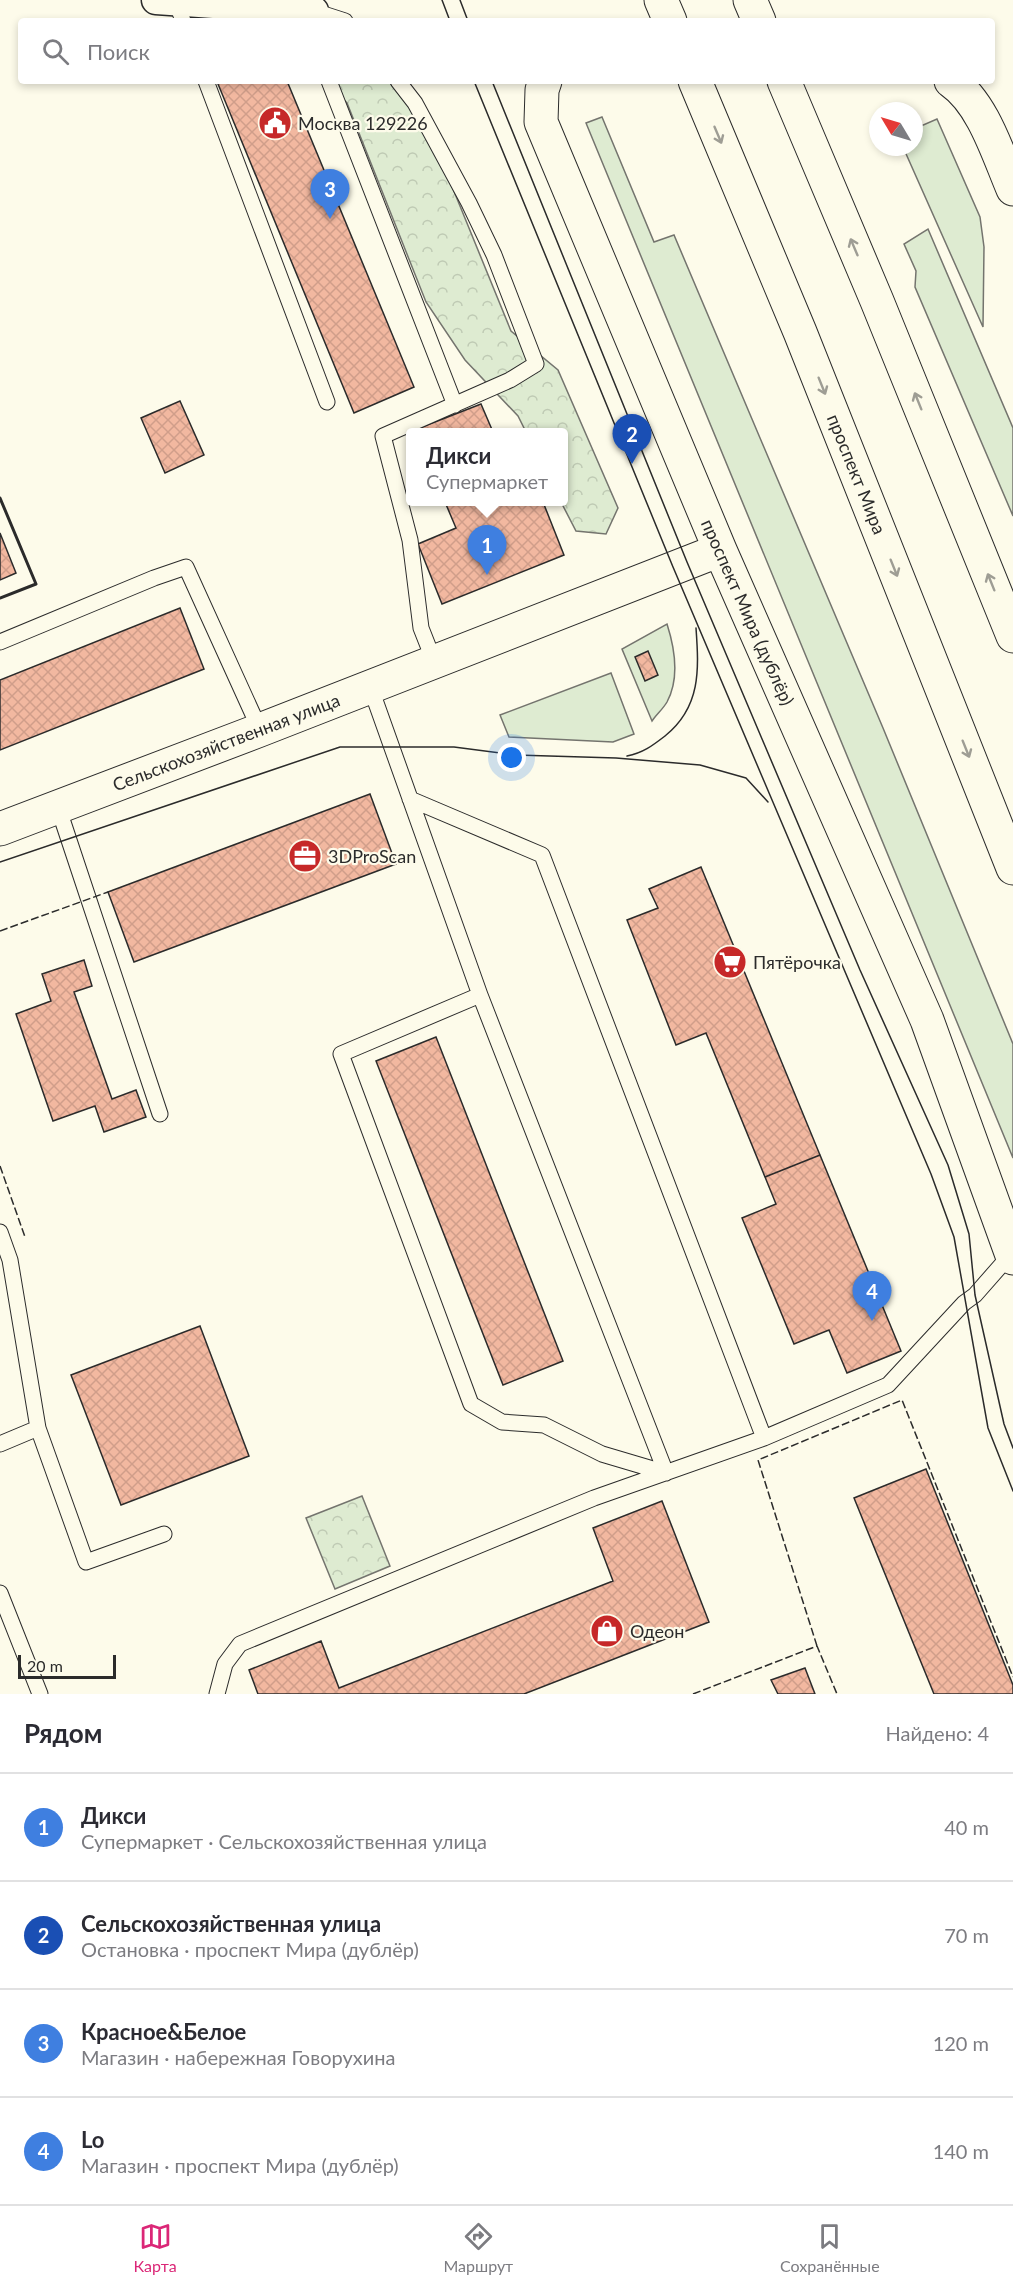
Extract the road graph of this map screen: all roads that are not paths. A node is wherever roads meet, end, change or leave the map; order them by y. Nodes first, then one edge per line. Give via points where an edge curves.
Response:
1 (661, 0) edge
2 (750, 0) edge
3 (172, 7) edge
4 (315, 16) edge
5 (669, 18) edge
6 (758, 18) edge
7 (207, 84) edge
8 (330, 84) edge
9 (400, 84) edge
10 (544, 84) edge
11 (696, 84) edge
12 (785, 84) edge
13 (956, 84) edge
14 (1013, 189) edge
15 (327, 402) dead end
16 (454, 405) junction
17 (720, 550) junction
18 (1013, 636) edge
19 (0, 642) edge
20 (434, 661) junction
21 (370, 686) junction
22 (260, 730) junction
23 (410, 799) junction
24 (58, 807) junction
25 (0, 829) edge
26 (1013, 868) edge
27 (480, 995) junction
28 (160, 1114) dead end
29 (969, 1140) junction
30 (1013, 1202) edge
31 (0, 1232) edge
32 (1012, 1256) edge
33 (38, 1428) junction
34 (764, 1438) junction
35 (0, 1444) edge
36 (666, 1473) junction
37 (164, 1534) dead end
38 (0, 1593) edge
39 (40, 1694) edge
40 (218, 1694) edge

1 - 5 main road
2 - 6 main road
3 - 4 street
7 - 15 lane
8 - 16 lane
9 - 16 lane via 415,103 470,203 536,364
10 - 17 main road, проспект Мира (дублёр) via 541,122
11 -> 26 main road, проспект Мира via 800,332
18 -> 12 main road
13 - 14 main road via 977,108
16 - 20 lane via 383,436 410,540 421,628
17 - 20 main road, Сельскохозяйственная улица
17 - 29 main road, проспект Мира (дублёр) via 927,1020
19 - 22 lane via 186,567
20 - 21 main road, Сельскохозяйственная улица
21 - 22 main road, Сельскохозяйственная улица
21 - 23 lane
22 - 24 main road, Сельскохозяйственная улица
23 - 27 lane
23 - 34 lane via 542,855
24 - 25 main road, Сельскохозяйственная улица
24 - 28 lane
27 - 36 lane
27 - 36 lane via 341,1054 471,1404 502,1422 544,1425 603,1454
29 - 30 main road, проспект Мира (дублёр) via 987,1173
29 - 32 main road, проспект Мира (дублёр)
31 - 33 lane via 10,1260
32 - 34 lane via 888,1385
33 - 35 lane
33 - 37 lane via 86,1562
34 - 36 lane
36 - 40 lane via 594,1498 240,1644 225,1664
38 - 39 lane

